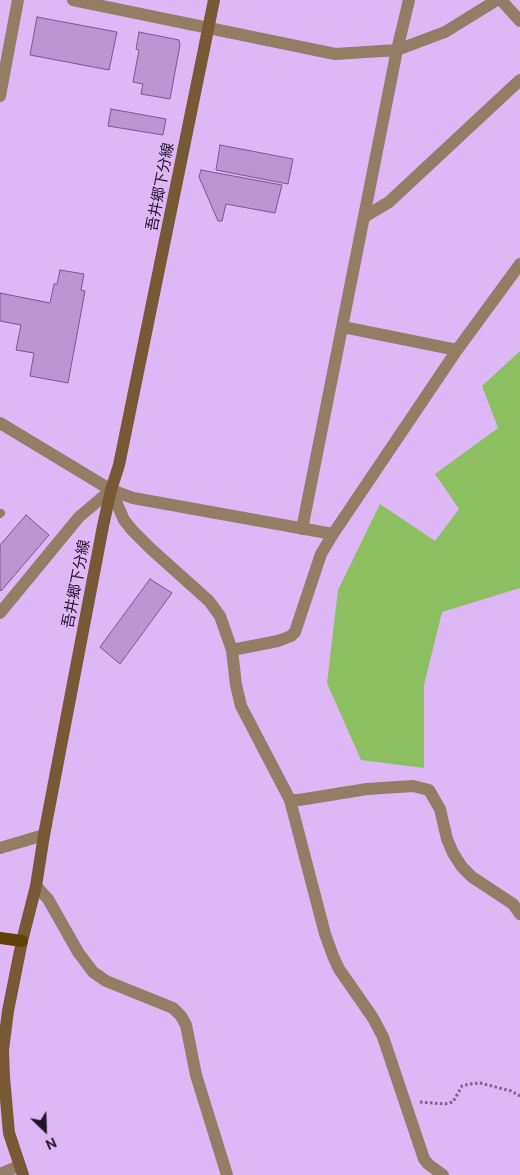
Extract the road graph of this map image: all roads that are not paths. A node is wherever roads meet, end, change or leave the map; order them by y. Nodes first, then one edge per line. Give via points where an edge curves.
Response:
1 (18, 0) edge
2 (73, 0) edge
3 (214, 0) edge
4 (408, 0) edge
5 (497, 0) edge
6 (501, 0) edge
7 (520, 21) edge
8 (208, 28) junction
9 (397, 50) junction
10 (520, 80) edge
11 (0, 96) edge
12 (364, 217) junction
13 (520, 264) edge
14 (343, 327) junction
15 (457, 350) junction
16 (0, 423) edge
17 (112, 490) junction
18 (302, 529) junction
19 (333, 534) junction
20 (1, 610) edge
21 (232, 650) junction
22 (290, 800) junction
23 (44, 835) junction
24 (0, 848) edge
25 (36, 886) junction
26 (520, 914) edge
27 (0, 938) edge
28 (22, 941) junction
29 (5, 1132) edge
30 (21, 1171) edge
31 (0, 1174) edge
32 (227, 1175) edge
33 (443, 1175) edge

1 - 11 street
2 - 8 street
3 - 8 main road, 吾井郷下分線
4 - 9 street
5 - 9 street via 445,32
6 - 7 street
8 - 9 street via 335,54
8 - 17 main road, 吾井郷下分線
9 - 12 street
10 - 12 street via 389,202
12 - 14 street
13 - 15 street
14 - 15 street
14 - 18 street
15 - 19 street
16 - 17 street
17 - 18 street via 133,498
17 - 20 street via 79,517
17 - 21 street via 128,525 220,616
17 - 23 main road, 吾井郷下分線
18 - 19 street
19 - 21 street via 322,554 295,632 278,641
21 - 22 street via 241,706
22 - 26 street via 413,786 429,790 440,809 447,839 462,867 513,904
22 - 33 street via 333,956 383,1037 424,1159
23 - 24 street
23 - 25 main road, 吾井郷下分線
25 - 28 main road, 吾井郷下分線
25 - 32 street via 48,899 93,972 106,981 173,1008 181,1016
27 - 28 main road
28 - 29 main road, 吾井郷下分線 via 4,1050
29 - 30 main road, 吾井郷下分線
30 - 31 street

